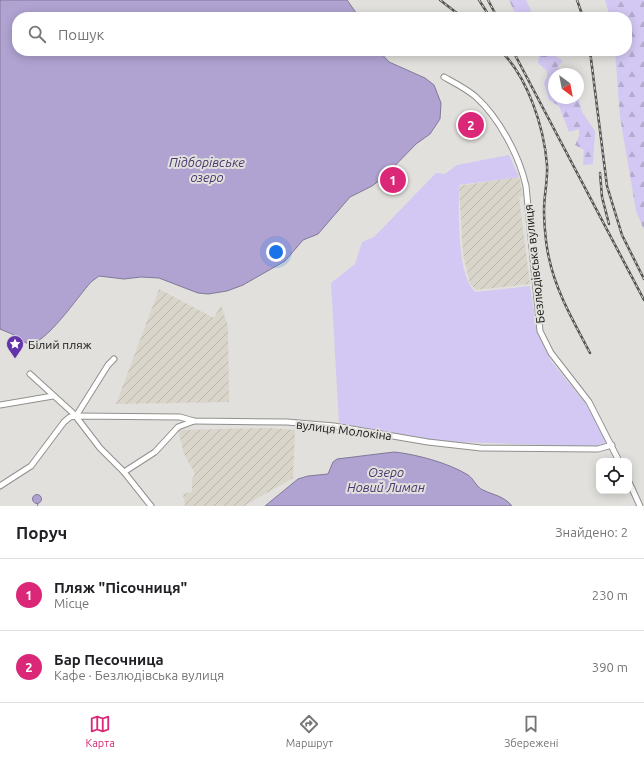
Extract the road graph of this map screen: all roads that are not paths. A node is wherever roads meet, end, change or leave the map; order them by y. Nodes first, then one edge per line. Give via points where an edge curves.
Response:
1 (444, 77) dead end
2 (114, 359) dead end
3 (30, 374) dead end
4 (53, 396) junction
5 (0, 405) edge
6 (76, 416) junction
7 (194, 421) junction
8 (612, 445) junction
9 (618, 458) edge
10 (124, 472) junction
11 (0, 486) edge
12 (632, 489) edge
13 (151, 506) edge
14 (640, 506) edge

1 - 8 street, Безлюдівська вулиця via 471,93 482,103 520,163 526,186 540,331 551,353 589,402
2 - 6 street
3 - 4 street
4 - 5 street
4 - 6 street
6 - 7 street, вулиця Молокіна via 180,417
6 - 10 street via 103,452
6 - 11 street via 64,422 31,466
7 - 8 street, вулиця Молокіна via 287,422 334,426 428,442 485,448 598,449
7 - 10 street via 178,427 155,452
8 - 9 street, Безлюдівська вулиця
10 - 13 street
12 - 14 street

